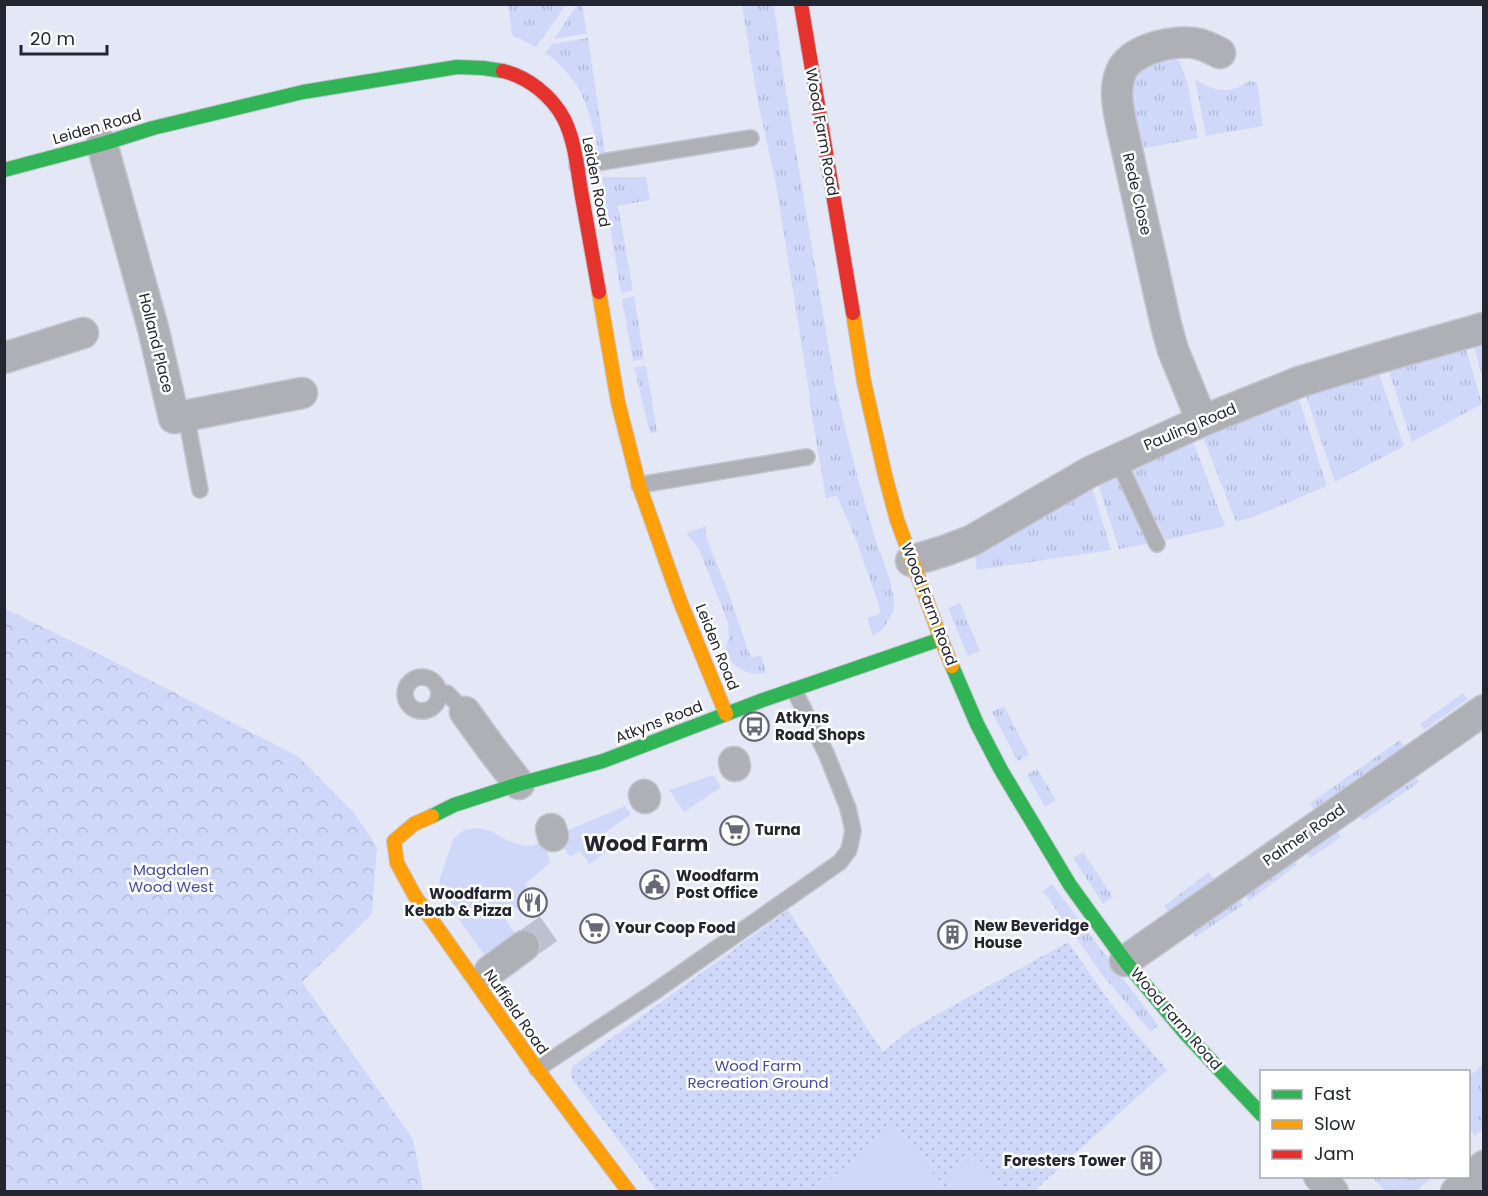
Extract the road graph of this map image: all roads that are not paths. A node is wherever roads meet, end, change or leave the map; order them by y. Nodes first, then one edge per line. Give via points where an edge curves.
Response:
1 (801, 4) edge
2 (1220, 53) dead end
3 (751, 138) dead end
4 (102, 144) junction
5 (578, 166) junction
6 (4, 170) edge
7 (1484, 328) edge
8 (83, 333) dead end
9 (4, 358) edge
10 (302, 393) dead end
11 (186, 415) junction
12 (1202, 421) junction
13 (807, 457) dead end
14 (1117, 459) junction
15 (639, 484) junction
16 (200, 490) dead end
17 (1157, 544) dead end
18 (911, 561) junction
19 (941, 639) junction
20 (794, 690) junction
21 (439, 693) dead end
22 (1484, 710) edge
23 (465, 712) joint
24 (726, 714) junction
25 (519, 784) junction
26 (394, 841) joint
27 (524, 946) tunnel mouth
28 (1125, 961) junction
29 (490, 971) dead end
30 (537, 1069) junction
31 (1260, 1113) edge
32 (1484, 1166) edge
33 (1321, 1178) edge
34 (629, 1191) edge
35 (1333, 1191) edge
36 (1456, 1191) edge

1 - 18 street, Wood Farm Road via 864,382 885,476
2 - 12 street, Rede Close via 1199,43 1149,49 1128,60 1117,85 1123,132 1166,325
3 - 5 lane
4 - 5 street, Leiden Road via 303,92 476,66 513,73 539,89 562,116
4 - 6 street, Leiden Road
4 - 11 street, Holland Place via 174,418
5 - 15 street, Leiden Road via 616,393
7 - 12 street, Pauling Road via 1299,382
8 - 9 street
10 - 11 street
11 - 16 lane
12 - 14 street, Pauling Road
13 - 15 lane
14 - 17 lane
14 - 18 street, Pauling Road via 971,541
15 - 24 street, Leiden Road via 680,601
18 - 19 street, Wood Farm Road
19 - 20 street, Atkyns Road
19 - 28 street, Wood Farm Road via 1001,770 1070,885
20 - 24 street, Atkyns Road
20 - 30 lane via 848,808 853,831 849,850 833,867
21 - 23 lane via 447,693
22 - 28 street, Palmer Road
23 - 25 street
24 - 25 street, Atkyns Road via 603,761
25 - 26 street, Atkyns Road via 444,810 414,824
26 - 30 street, Nuffield Road via 397,863 415,896
27 - 29 street
28 - 31 street, Wood Farm Road
30 - 34 street, Nuffield Road
32 - 36 street
33 - 35 street

